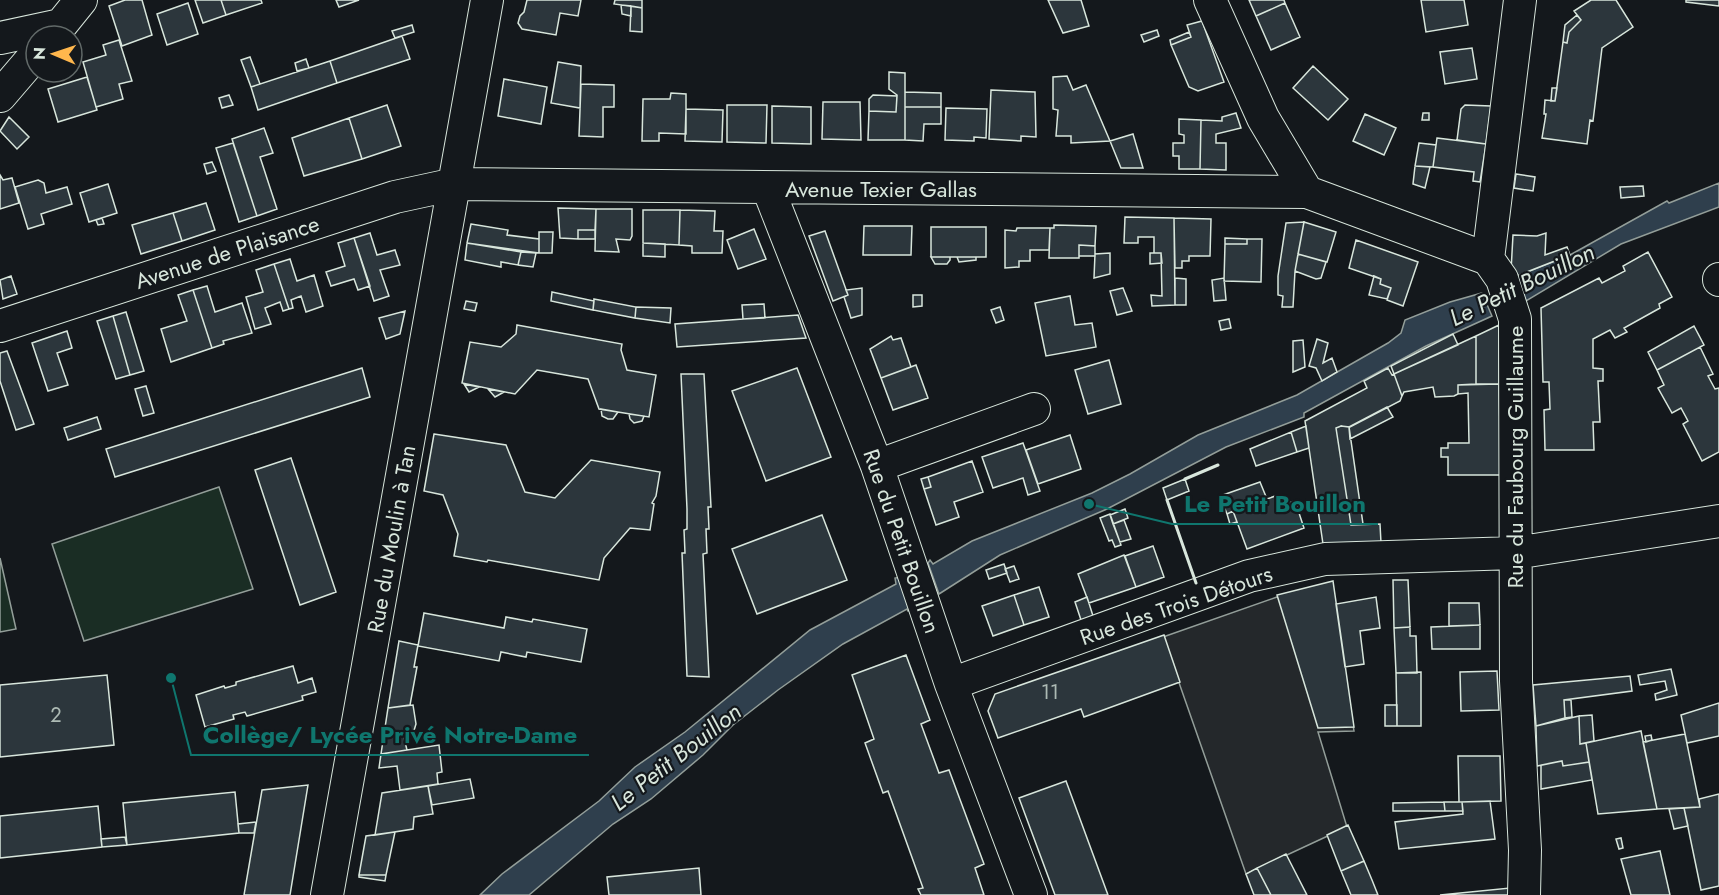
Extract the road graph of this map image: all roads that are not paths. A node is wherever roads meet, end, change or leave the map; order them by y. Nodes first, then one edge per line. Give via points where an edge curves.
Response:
1 (81, 0) edge
2 (487, 0) edge
3 (1210, 0) edge
4 (1520, 0) edge
5 (62, 24) edge
6 (24, 35) edge
7 (0, 38) edge
8 (24, 68) edge
9 (0, 96) edge
10 (455, 184) junction
11 (768, 188) junction
12 (1307, 192) junction
13 (1500, 280) junction
14 (0, 326) edge
15 (1034, 409) dead end
16 (877, 466) junction
17 (1719, 521) edge
18 (1515, 553) junction
19 (951, 684) junction
20 (1525, 850) junction
21 (327, 895) edge
22 (1031, 895) edge
23 (1524, 895) edge
24 (1543, 895) edge

1 - 5 street
2 - 10 street, Rue du Moulin à Tan
3 - 12 street via 1263,117
4 - 13 street, Rue du Faubourg Guillaume
6 - 7 street
8 - 9 street
10 - 11 street, Avenue Texier Gallas
10 - 14 street, Avenue de Plaisance via 395,197
10 - 21 street, Rue du Moulin à Tan
11 - 12 street, Avenue Texier Gallas
11 - 16 street, Rue du Petit Bouillon
12 - 13 street
13 - 18 street, Rue du Faubourg Guillaume via 1515,320
15 - 16 street
16 - 19 street, Rue du Petit Bouillon
17 - 18 street, Rue des Trois Détours
18 - 19 street, Rue des Trois Détours via 1325,559 1260,573
18 - 20 street, Rue du Faubourg Guillaume via 1516,681
19 - 22 street, Rue du Petit Bouillon
20 - 23 street, Rue du Faubourg Guillaume
20 - 24 street, Rue du Faubourg Guillaume

